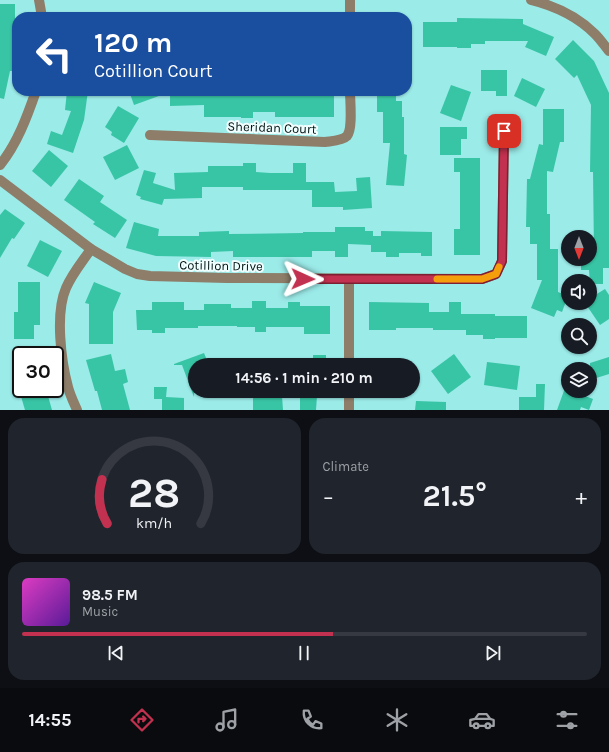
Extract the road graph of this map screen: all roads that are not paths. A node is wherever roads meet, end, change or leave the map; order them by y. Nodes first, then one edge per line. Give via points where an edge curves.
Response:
1 (39, 0) edge
2 (350, 0) edge
3 (531, 0) edge
4 (41, 12) edge
5 (350, 12) edge
6 (609, 34) edge
7 (606, 47) edge
8 (34, 96) edge
9 (350, 96) edge
10 (504, 131) dead end
11 (150, 135) dead end
12 (0, 165) edge
13 (0, 180) edge
14 (91, 249) junction
15 (349, 279) junction
16 (349, 358) edge
17 (349, 398) edge
18 (77, 410) edge
19 (349, 410) edge

1 - 4 street
2 - 5 street
3 - 7 street via 573,16
6 - 7 street
8 - 12 street via 17,139
9 - 11 street, Sheridan Court via 350,129 347,136 325,142
10 - 15 street, Cotillion Drive via 502,261 496,274 482,279
13 - 14 street, Cotillion Drive
14 - 15 street, Cotillion Drive via 125,269 150,276
14 - 18 street via 66,288 60,321 68,389
15 - 16 street
17 - 19 street

